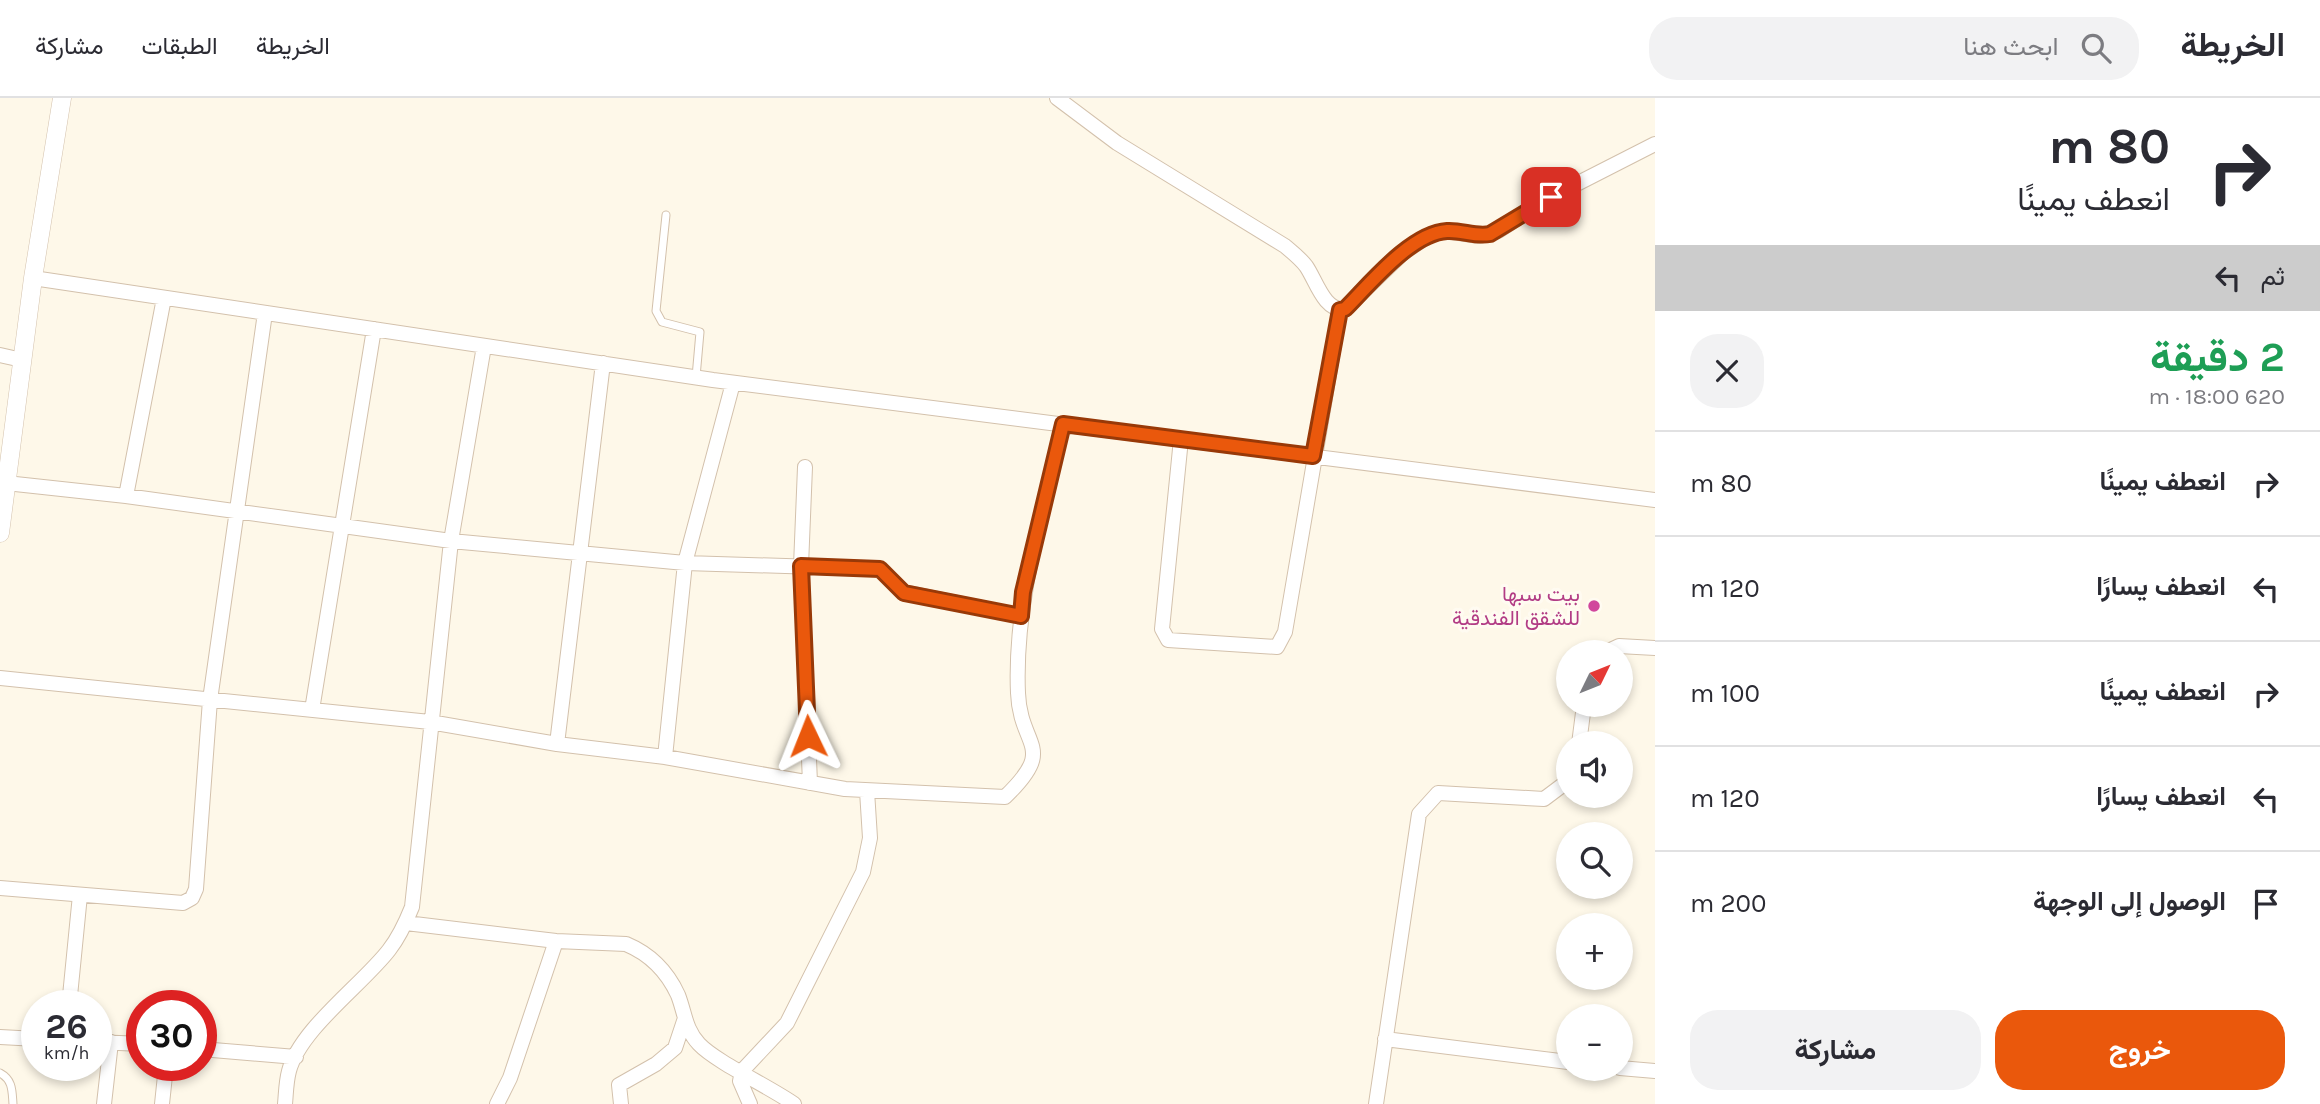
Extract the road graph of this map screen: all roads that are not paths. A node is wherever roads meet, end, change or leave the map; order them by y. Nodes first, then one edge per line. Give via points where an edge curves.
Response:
1 (62, 98) edge
2 (1056, 98) edge
3 (1655, 144) edge
4 (666, 215) dead end
5 (33, 278) junction
6 (164, 298) junction
7 (1340, 310) junction
8 (265, 313) junction
9 (374, 329) junction
10 (484, 346) junction
11 (0, 355) edge
12 (22, 359) junction
13 (603, 363) junction
14 (695, 378) junction
15 (733, 383) junction
16 (1063, 424) junction
17 (1181, 439) junction
18 (1313, 456) junction
19 (804, 467) dead end
20 (6, 483) junction
21 (126, 496) junction
22 (1655, 500) edge
23 (234, 512) junction
24 (344, 528) junction
25 (0, 533) edge
26 (451, 541) junction
27 (580, 552) junction
28 (685, 563) junction
29 (801, 566) junction
30 (1021, 616) junction
31 (1633, 647) edge
32 (1655, 648) edge
33 (0, 678) edge
34 (210, 700) junction
35 (312, 710) junction
36 (430, 722) junction
37 (556, 744) junction
38 (665, 757) junction
39 (810, 783) junction
40 (1556, 790) edge
41 (867, 791) junction
42 (0, 888) edge
43 (80, 895) junction
44 (406, 923) junction
45 (556, 941) junction
46 (71, 990) edge
47 (684, 1021) junction
48 (0, 1037) edge
49 (21, 1038) edge
50 (1385, 1039) junction
51 (217, 1050) edge
52 (296, 1057) junction
53 (1556, 1060) edge
54 (1633, 1069) edge
55 (742, 1071) junction
56 (1655, 1071) edge
57 (0, 1073) edge
58 (104, 1081) edge
59 (164, 1081) edge
60 (13, 1104) edge
61 (104, 1104) edge
62 (162, 1104) edge
63 (285, 1104) edge
64 (497, 1104) edge
65 (621, 1104) edge
66 (750, 1104) edge
67 (794, 1104) edge
68 (1376, 1104) edge

1 - 5 street
2 - 7 street via 1117,143 1295,254 1331,307
3 - 7 street via 1551,197 1498,231 1479,236 1446,231 1424,238
4 - 14 lane via 656,311 662,323 700,332
5 - 6 street
5 - 12 street
6 - 8 street
6 - 21 street
7 - 18 street
8 - 9 street
8 - 23 street
9 - 10 street
9 - 24 street
10 - 13 street
10 - 26 street
11 - 12 street
12 - 20 street
13 - 14 street
13 - 27 street
14 - 15 street
15 - 16 street
15 - 28 street
16 - 17 street
16 - 30 street
17 - 18 street
17 - 18 street via 1161,620 1168,640 1277,647 1283,641
18 - 22 street
19 - 29 street
20 - 21 street
20 - 25 street
21 - 23 street
23 - 24 street
23 - 34 street
24 - 26 street
24 - 35 street
26 - 27 street
26 - 36 street
27 - 28 street
27 - 37 street
28 - 29 street
28 - 38 street
29 - 30 street via 880,569 904,593
29 - 39 street
30 - 41 street via 1018,695 1034,748 1034,762 1026,777 1005,797
31 - 32 street
33 - 34 street
34 - 35 street
34 - 43 street via 192,898 183,903
35 - 36 street
36 - 37 street
36 - 44 street via 417,886
37 - 38 street
38 - 39 street
39 - 41 street
40 - 50 street via 1544,799 1438,793 1419,814
41 - 55 street via 870,838 863,872 787,1023
42 - 43 street
43 - 46 street
44 - 45 street
44 - 52 street via 388,952 352,987
45 - 47 street via 626,944 645,954 662,968 678,996
45 - 64 street
47 - 55 street via 700,1045
47 - 65 street via 675,1048 619,1085
48 - 49 street
50 - 53 street
50 - 68 street
51 - 52 street
52 - 63 street via 289,1070
54 - 56 street
55 - 66 street via 740,1081
55 - 67 street
57 - 60 lane via 12,1086
58 - 61 street
59 - 62 street

